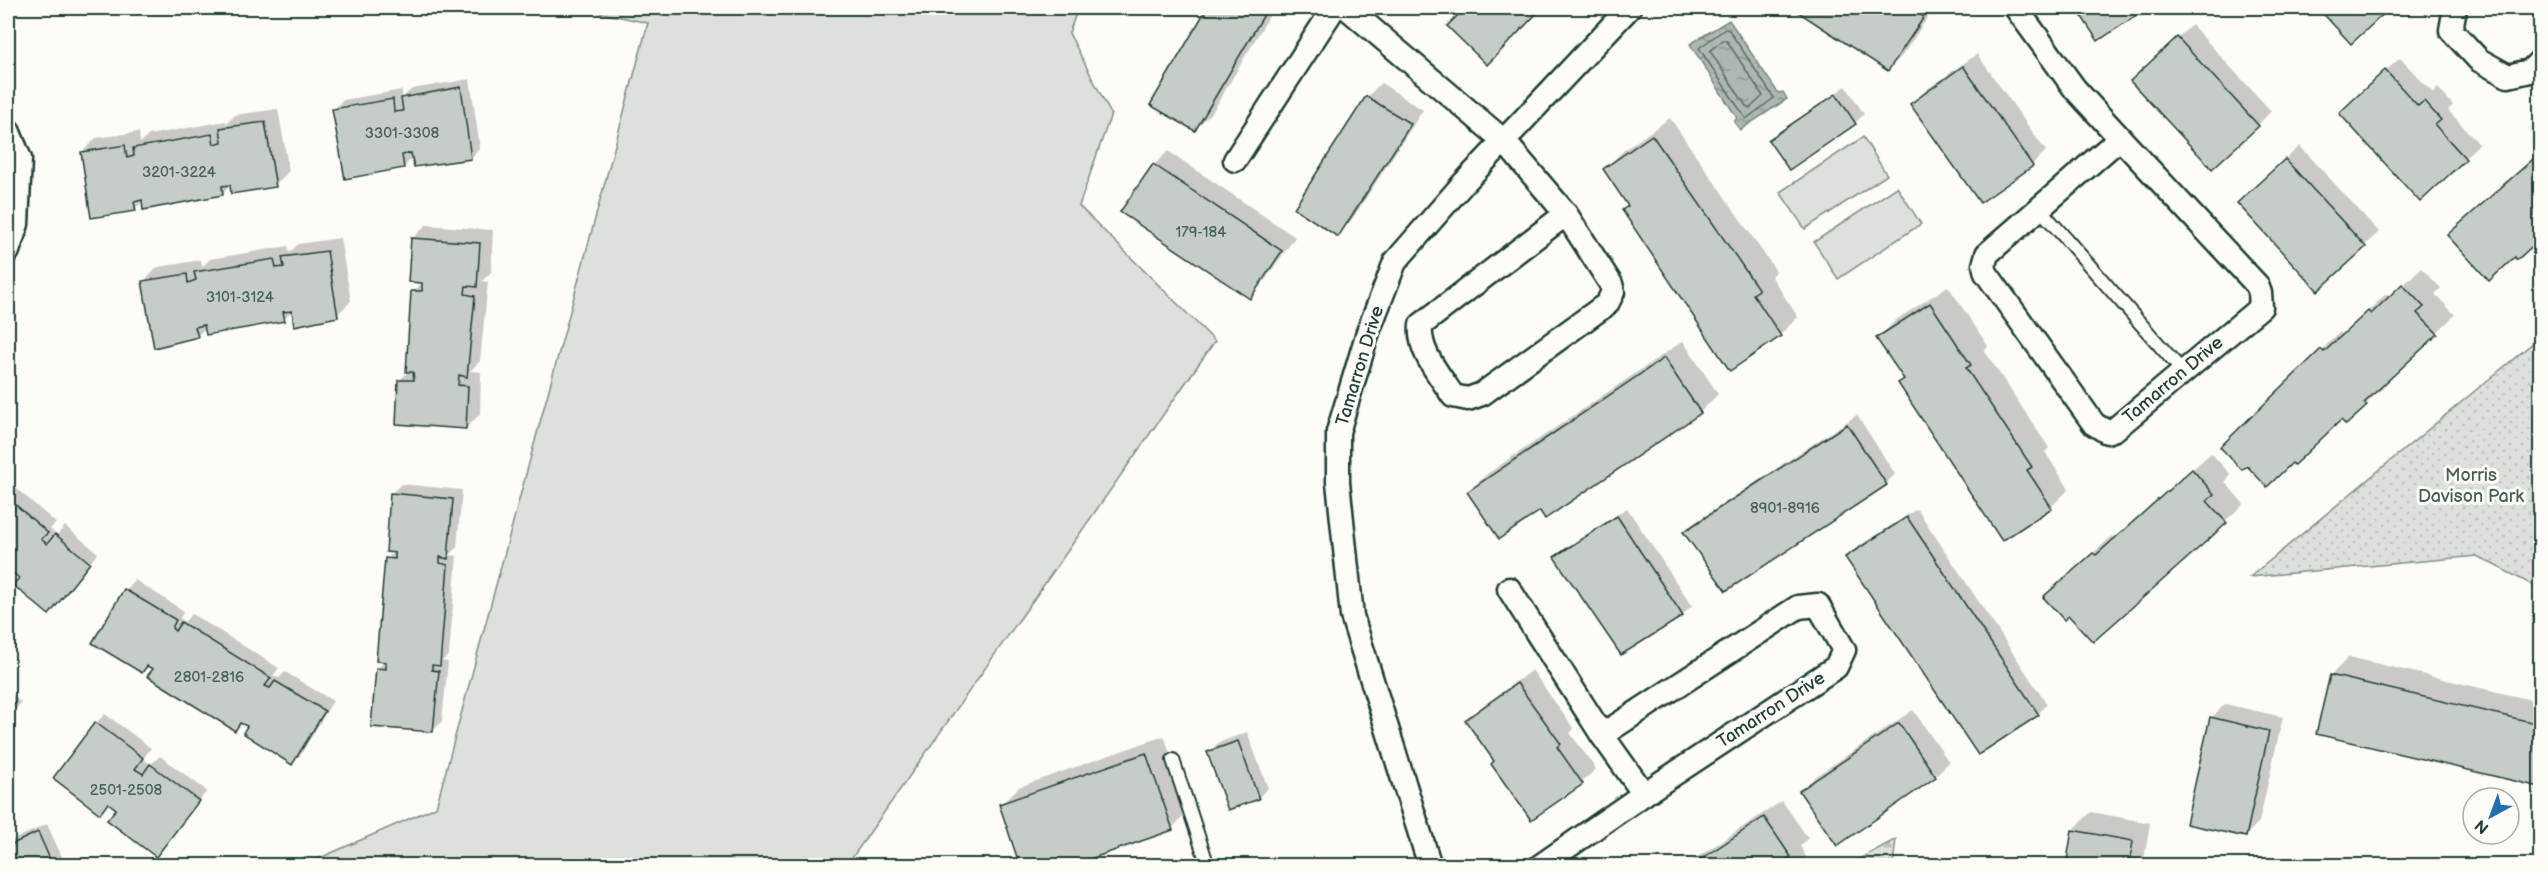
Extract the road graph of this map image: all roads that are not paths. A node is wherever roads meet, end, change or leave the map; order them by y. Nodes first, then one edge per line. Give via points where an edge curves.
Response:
1 (1334, 8) edge
2 (1347, 8) edge
3 (1629, 8) edge
4 (2016, 8) edge
5 (2455, 8) edge
6 (2541, 61) edge
7 (8, 130) edge
8 (2120, 138) junction
9 (1504, 141) junction
10 (1235, 160) dead end
11 (2039, 208) junction
12 (1566, 214) junction
13 (8, 251) edge
14 (2183, 372) junction
15 (1509, 589) dead end
16 (1602, 735) junction
17 (1173, 760) dead end
18 (1644, 794) junction
19 (1208, 866) edge
20 (1430, 866) edge
21 (1540, 866) edge

1 - 10 street
2 - 9 street
3 - 9 street, Tamarron Drive
4 - 8 street, Tamarron Drive via 2075,89
5 - 6 street via 2451,30 2478,60 2508,76 2530,71
7 - 13 street via 20,159 17,224
8 - 11 street, Tamarron Drive
8 - 14 street, Tamarron Drive via 2257,285 2260,293 2261,307
9 - 12 street
9 - 20 street, Tamarron Drive via 1395,262 1368,333 1338,432 1338,482 1352,616
11 - 14 lane
11 - 14 street, Tamarron Drive via 1988,254 1986,273 2094,424 2107,432 2115,429
12 - 12 street via 1611,284 1613,292 1607,304 1482,394 1467,399 1453,396 1425,352 1422,325
15 - 16 street
16 - 18 street
16 - 18 street, Tamarron Drive via 1798,607 1818,604 1844,650 1836,667
17 - 19 lane
18 - 21 street, Tamarron Drive

